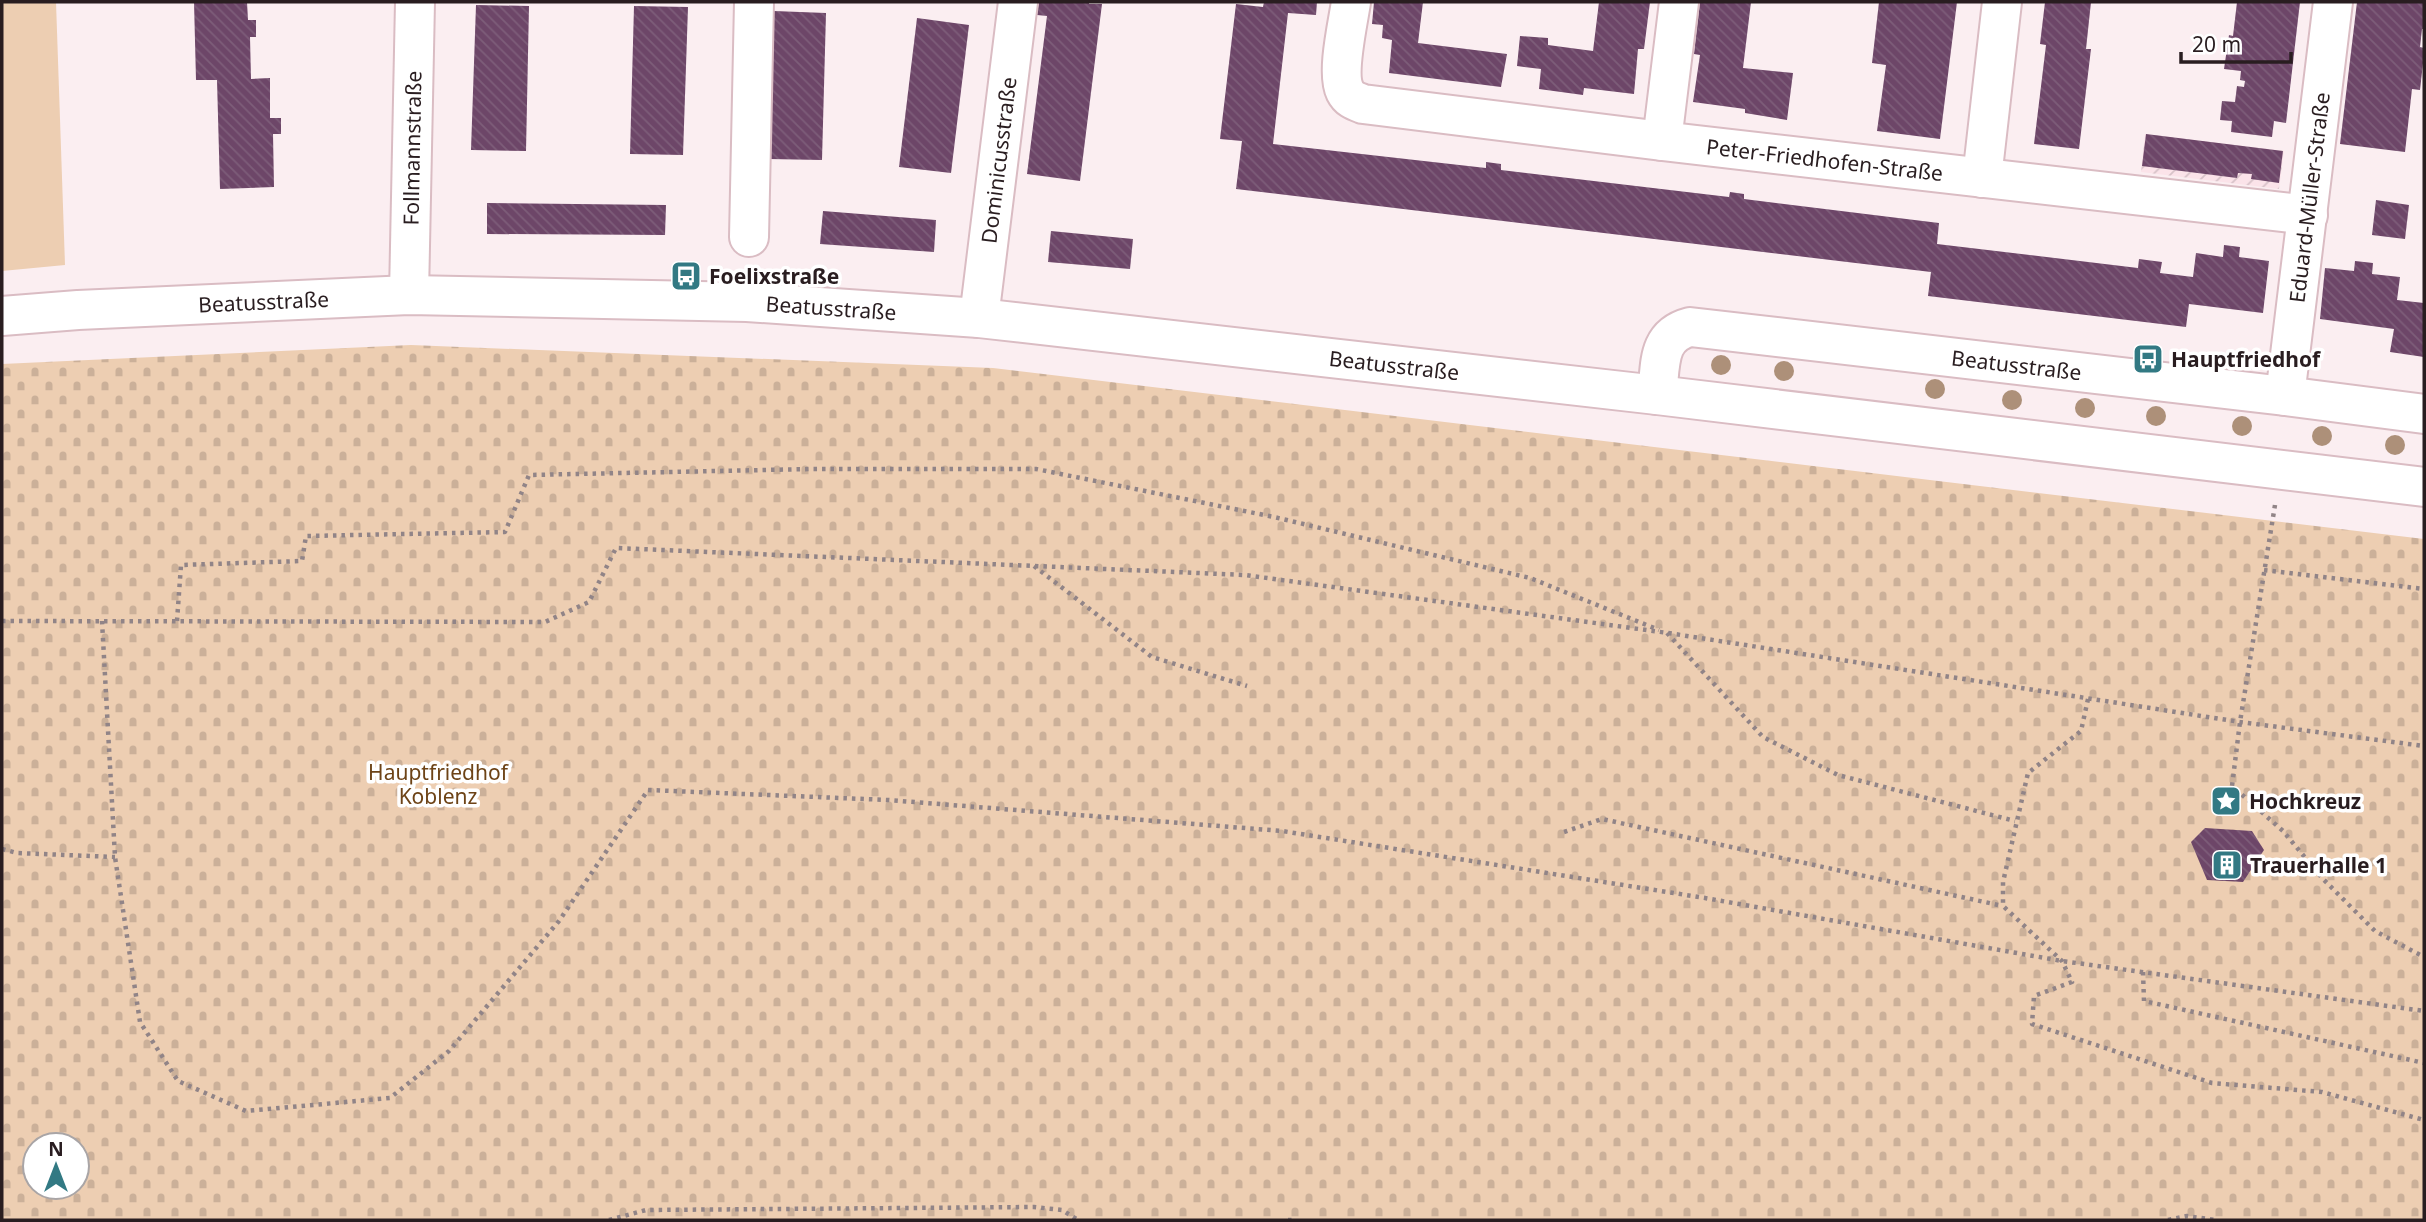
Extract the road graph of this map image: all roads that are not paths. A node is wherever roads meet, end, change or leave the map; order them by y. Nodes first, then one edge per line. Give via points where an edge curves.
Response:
1 (415, 2) edge
2 (754, 2) edge
3 (1018, 2) edge
4 (1350, 2) edge
5 (1679, 2) edge
6 (2002, 2) edge
7 (2333, 2) edge
8 (1662, 141) junction
9 (1982, 178) junction
10 (2308, 215) junction
11 (749, 237) dead end
12 (409, 295) junction
13 (2, 316) edge
14 (979, 318) junction
15 (1657, 395) junction
16 (2285, 396) junction
17 (2424, 414) edge
18 (2424, 487) edge

1 - 12 street, Follmannstraße
2 - 11 street
3 - 14 street, Dominicusstraße
4 - 8 street, Peter-Friedhofen-Straße via 1341,79 1353,100
5 - 8 street
6 - 9 street
7 - 10 street, Eduard-Müller-Straße
8 - 9 street, Peter-Friedhofen-Straße
9 - 10 street, Peter-Friedhofen-Straße
10 - 16 street, Eduard-Müller-Straße
12 - 13 street, Beatusstraße
12 - 14 street, Beatusstraße via 747,302
14 - 15 street, Beatusstraße
15 - 16 street, Beatusstraße via 1665,343 1672,334 1690,327
15 - 18 street, Beatusstraße
16 - 17 street, Beatusstraße

